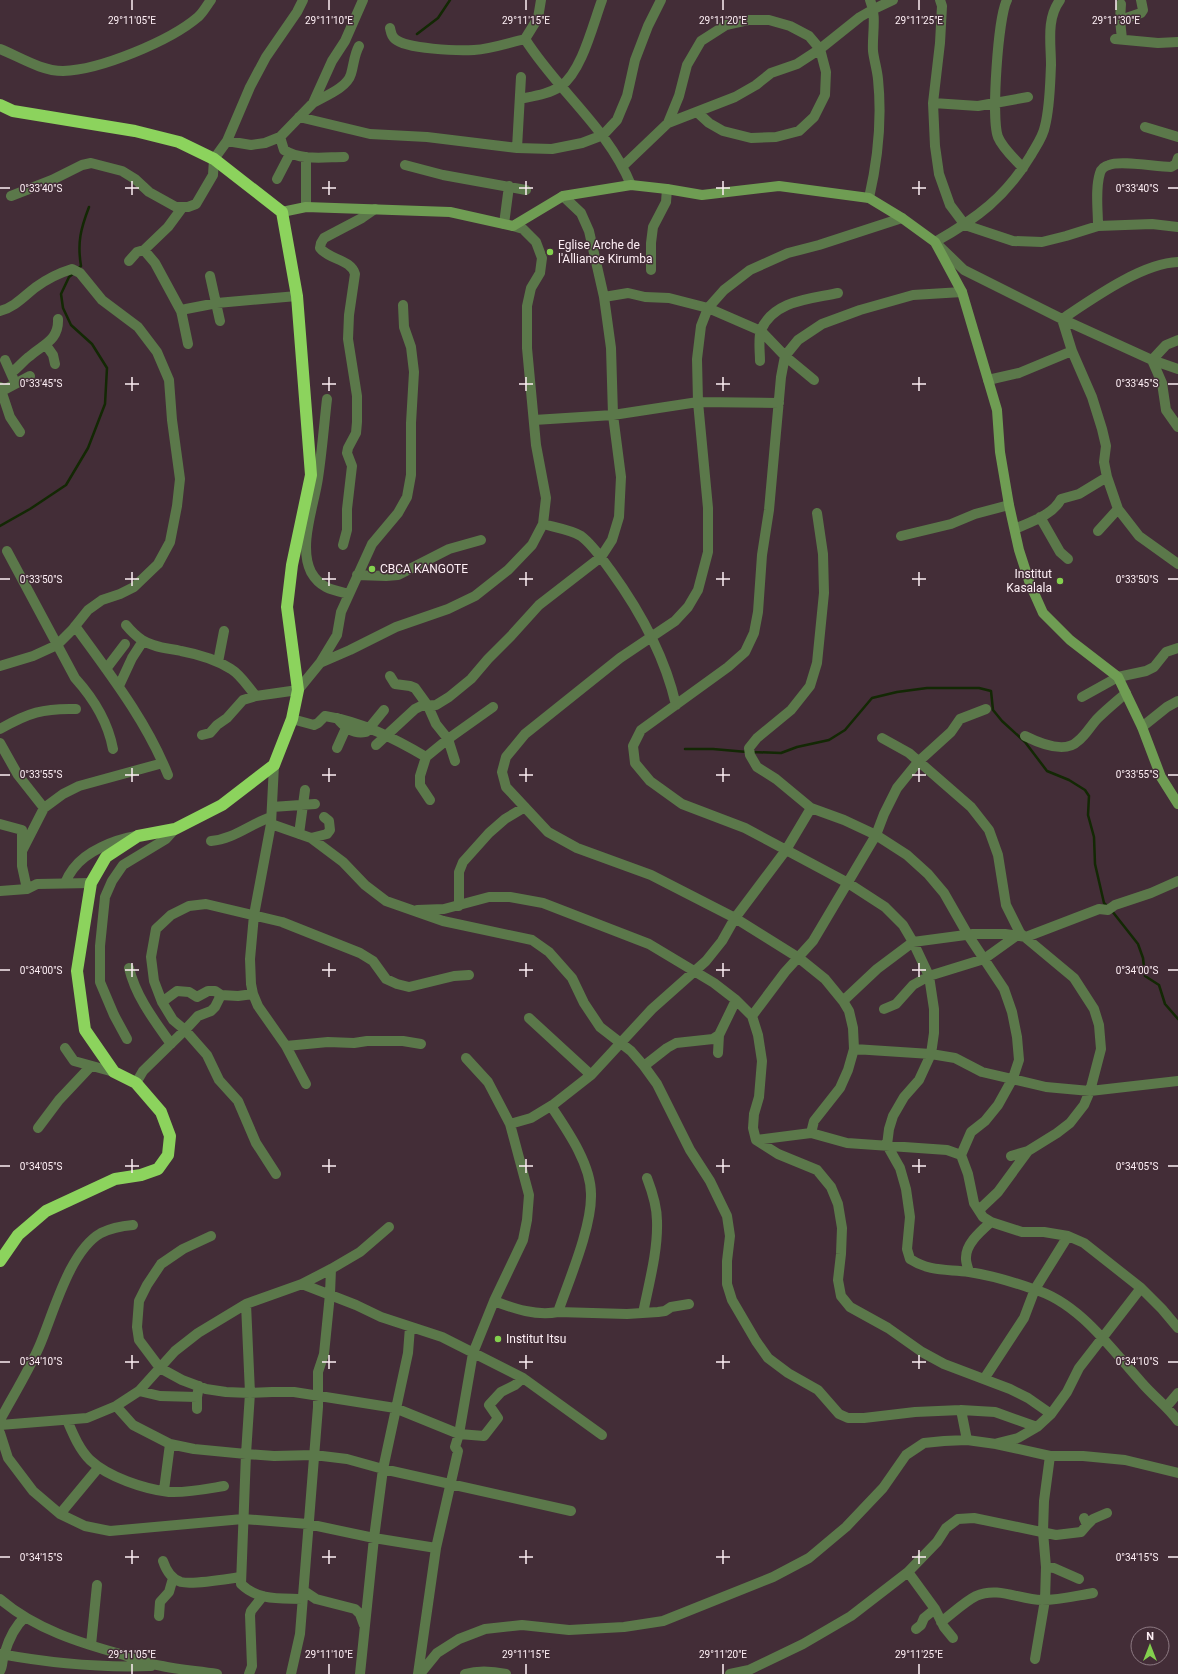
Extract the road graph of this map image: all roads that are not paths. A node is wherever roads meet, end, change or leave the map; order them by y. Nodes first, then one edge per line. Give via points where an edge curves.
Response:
1 (211, 0) edge
2 (303, 0) edge
3 (363, 0) edge
4 (541, 0) edge
5 (602, 0) edge
6 (661, 0) edge
7 (893, 0) edge
8 (940, 0) edge
9 (1007, 0) edge
10 (1060, 0) edge
11 (1141, 0) edge
12 (872, 4) edge
13 (1121, 4) dead end
14 (1120, 20) junction
15 (390, 28) dead end
16 (525, 38) junction
17 (1178, 42) edge
18 (359, 46) dead end
19 (0, 49) edge
20 (820, 50) junction
21 (521, 77) dead end
22 (562, 85) junction
23 (1028, 97) dead end
24 (520, 99) junction
25 (313, 103) junction
26 (933, 103) junction
27 (995, 103) junction
28 (0, 105) edge
29 (696, 112) junction
30 (298, 118) junction
31 (668, 123) junction
32 (1145, 127) dead end
33 (603, 135) junction
34 (1178, 137) edge
35 (280, 138) junction
36 (227, 141) junction
37 (517, 148) junction
38 (290, 154) junction
39 (306, 157) junction
40 (344, 157) dead end
41 (1178, 158) edge
42 (214, 159) junction
43 (405, 165) dead end
44 (623, 166) junction
45 (1023, 168) junction
46 (277, 179) dead end
47 (631, 185) junction
48 (509, 186) junction
49 (668, 189) junction
50 (526, 190) dead end
51 (11, 196) dead end
52 (563, 196) junction
53 (869, 198) junction
54 (306, 207) junction
55 (182, 208) junction
56 (375, 209) junction
57 (282, 212) junction
58 (902, 218) junction
59 (508, 225) junction
60 (964, 225) junction
61 (1098, 226) junction
62 (1178, 227) edge
63 (935, 242) junction
64 (144, 250) junction
65 (129, 261) dead end
66 (1178, 262) edge
67 (652, 270) dead end
68 (210, 276) dead end
69 (962, 292) junction
70 (838, 293) dead end
71 (297, 296) junction
72 (604, 297) junction
73 (217, 303) junction
74 (403, 305) dead end
75 (708, 308) junction
76 (0, 311) edge
77 (182, 311) junction
78 (58, 318) dead end
79 (1062, 319) junction
80 (220, 321) dead end
81 (761, 331) junction
82 (1178, 340) edge
83 (188, 344) dead end
84 (46, 345) junction
85 (1072, 351) junction
86 (785, 356) junction
87 (5, 360) dead end
88 (1152, 360) junction
89 (760, 361) dead end
90 (55, 364) dead end
91 (1178, 369) edge
92 (11, 373) junction
93 (30, 376) dead end
94 (814, 380) dead end
95 (988, 380) junction
96 (16, 383) junction
97 (1, 390) edge
98 (327, 399) dead end
99 (698, 402) junction
100 (779, 403) junction
101 (613, 415) junction
102 (534, 420) junction
103 (1178, 427) edge
104 (20, 432) dead end
105 (1107, 477) junction
106 (1009, 505) junction
107 (1118, 510) junction
108 (817, 513) dead end
109 (1040, 517) junction
110 (543, 524) junction
111 (1015, 529) junction
112 (1098, 531) dead end
113 (901, 536) dead end
114 (481, 540) dead end
115 (343, 544) dead end
116 (7, 551) dead end
117 (601, 557) junction
118 (1068, 559) dead end
119 (1178, 564) edge
120 (357, 575) junction
121 (349, 594) junction
122 (75, 626) junction
123 (126, 626) dead end
124 (224, 630) dead end
125 (651, 637) junction
126 (143, 640) junction
127 (124, 644) dead end
128 (57, 645) junction
129 (1178, 648) edge
130 (218, 662) junction
131 (320, 663) junction
132 (0, 666) edge
133 (106, 668) junction
134 (390, 676) dead end
135 (1118, 677) junction
136 (119, 686) junction
137 (298, 690) junction
138 (1126, 693) junction
139 (256, 696) junction
140 (1082, 697) dead end
141 (1178, 701) edge
142 (676, 705) junction
143 (428, 706) junction
144 (493, 707) dead end
145 (986, 708) dead end
146 (76, 709) dead end
147 (384, 710) dead end
148 (337, 718) junction
149 (292, 719) junction
150 (1142, 727) junction
151 (346, 728) junction
152 (369, 728) junction
153 (0, 729) edge
154 (202, 735) dead end
155 (387, 735) junction
156 (1026, 736) dead end
157 (882, 738) dead end
158 (448, 739) junction
159 (0, 744) edge
160 (376, 745) dead end
161 (337, 748) dead end
162 (113, 749) dead end
163 (426, 757) junction
164 (455, 761) dead end
165 (918, 762) junction
166 (163, 763) junction
167 (274, 765) junction
168 (168, 775) dead end
169 (306, 790) dead end
170 (430, 800) dead end
171 (315, 804) dead end
172 (1178, 804) edge
173 (303, 806) junction
174 (526, 807) junction
175 (44, 808) junction
176 (811, 808) junction
177 (272, 816) junction
178 (324, 817) dead end
179 (0, 824) edge
180 (174, 829) junction
181 (298, 834) junction
182 (876, 834) junction
183 (138, 836) junction
184 (311, 838) junction
185 (211, 841) dead end
186 (786, 850) junction
187 (22, 851) junction
188 (1178, 881) edge
189 (65, 883) junction
190 (92, 883) junction
191 (848, 883) junction
192 (27, 889) junction
193 (0, 891) edge
194 (459, 906) junction
195 (411, 910) junction
196 (254, 915) junction
197 (734, 918) junction
198 (968, 935) junction
199 (1021, 937) junction
200 (913, 942) junction
201 (799, 958) junction
202 (984, 959) junction
203 (129, 968) dead end
204 (693, 972) junction
205 (469, 975) dead end
206 (929, 976) junction
207 (253, 994) junction
208 (221, 995) junction
209 (736, 1000) junction
210 (843, 1000) junction
211 (162, 1002) junction
212 (884, 1009) dead end
213 (752, 1016) junction
214 (529, 1018) dead end
215 (185, 1030) junction
216 (719, 1035) junction
217 (127, 1039) dead end
218 (171, 1044) junction
219 (421, 1044) dead end
220 (621, 1044) junction
221 (286, 1046) junction
222 (65, 1048) dead end
223 (854, 1049) junction
224 (718, 1053) dead end
225 (931, 1054) junction
226 (466, 1058) dead end
227 (91, 1066) junction
228 (644, 1066) junction
229 (114, 1072) junction
230 (590, 1075) junction
231 (1013, 1078) junction
232 (1178, 1081) edge
233 (136, 1083) junction
234 (306, 1084) dead end
235 (1090, 1091) junction
236 (550, 1106) junction
237 (510, 1124) junction
238 (38, 1128) dead end
239 (811, 1133) junction
240 (756, 1140) junction
241 (887, 1145) junction
242 (1028, 1151) junction
243 (961, 1155) junction
244 (1011, 1156) dead end
245 (276, 1174) dead end
246 (647, 1178) dead end
247 (979, 1210) junction
248 (991, 1222) junction
249 (133, 1225) dead end
250 (388, 1227) dead end
251 (211, 1236) dead end
252 (1068, 1236) junction
253 (0, 1261) edge
254 (331, 1269) junction
255 (969, 1272) junction
256 (302, 1284) junction
257 (1141, 1288) junction
258 (1035, 1289) junction
259 (330, 1294) junction
260 (494, 1301) junction
261 (246, 1304) junction
262 (689, 1304) dead end
263 (558, 1312) junction
264 (643, 1313) junction
265 (410, 1327) junction
266 (1178, 1328) edge
267 (1103, 1337) junction
268 (473, 1353) junction
269 (160, 1368) junction
270 (523, 1378) junction
271 (984, 1379) junction
272 (199, 1386) junction
273 (139, 1390) junction
274 (250, 1393) junction
275 (1178, 1394) edge
276 (318, 1396) junction
277 (197, 1397) junction
278 (116, 1406) junction
279 (1167, 1406) junction
280 (395, 1408) junction
281 (197, 1409) dead end
282 (961, 1410) junction
283 (1051, 1414) junction
284 (0, 1420) edge
285 (67, 1420) junction
286 (1178, 1421) edge
287 (0, 1425) edge
288 (1037, 1427) junction
289 (0, 1433) edge
290 (459, 1434) junction
291 (602, 1435) dead end
292 (967, 1440) junction
293 (170, 1444) junction
294 (996, 1444) junction
295 (246, 1454) junction
296 (314, 1455) junction
297 (1050, 1456) junction
298 (99, 1466) junction
299 (383, 1469) junction
300 (1178, 1473) edge
301 (450, 1483) junction
302 (224, 1486) dead end
303 (164, 1490) junction
304 (571, 1511) dead end
305 (1107, 1513) dead end
306 (60, 1514) junction
307 (243, 1520) junction
308 (308, 1524) junction
309 (1043, 1532) junction
310 (374, 1538) junction
311 (436, 1548) junction
312 (163, 1561) dead end
313 (1046, 1567) junction
314 (908, 1572) junction
315 (241, 1577) junction
316 (173, 1578) junction
317 (1080, 1579) dead end
318 (97, 1585) dead end
319 (1093, 1593) dead end
320 (303, 1595) junction
321 (263, 1596) junction
322 (0, 1599) edge
323 (1045, 1600) junction
324 (935, 1609) junction
325 (159, 1616) dead end
326 (25, 1618) junction
327 (941, 1622) junction
328 (365, 1629) junction
329 (916, 1629) dead end
330 (953, 1638) dead end
331 (91, 1645) junction
332 (2, 1655) edge
333 (1035, 1659) dead end
334 (161, 1666) junction
335 (132, 1670) edge
336 (0, 1671) edge
337 (217, 1674) edge
338 (248, 1674) edge
339 (291, 1674) edge
340 (360, 1674) edge
341 (419, 1674) edge
342 (465, 1674) edge
343 (506, 1674) edge
344 (730, 1674) edge

1 - 19 street via 198,17 164,40 85,68 62,71 36,65
2 - 36 street via 266,57
3 - 25 street
4 - 16 street via 538,18
5 - 22 street via 577,69
6 - 33 street via 635,60 627,96 617,120
7 - 12 street
8 - 26 street via 940,43
9 - 27 street via 1002,16
10 - 45 street via 1050,26 1051,64 1045,126 1041,138
11 - 14 street via 1141,13
12 - 20 street
12 - 53 street via 879,129 875,172
13 - 14 street
14 - 17 street via 1119,39 1158,43
15 - 16 street via 395,40 405,44 454,50 493,47
16 - 22 street via 536,56
18 - 25 street via 351,76 334,92
20 - 29 street via 797,64 771,73 735,97
20 - 29 street via 826,72 825,95 814,117 799,131 776,138 751,138 723,131
20 - 31 street via 809,36 790,26 769,20 748,20 726,25 702,41 687,65 679,96
21 - 24 street
22 - 24 street via 548,92
22 - 33 street
23 - 27 street
24 - 37 street
25 - 30 street
26 - 27 street via 978,106
26 - 60 street via 935,146 940,174 950,205
27 - 45 street via 998,137
28 - 42 highway via 13,111 135,131 179,142
29 - 31 street
30 - 35 street
30 - 37 street via 370,134 427,137
31 - 44 street
32 - 34 street
33 - 37 street via 582,143 552,149
33 - 44 street
35 - 36 street via 251,145
35 - 38 street via 284,150
36 - 42 street
38 - 39 street
38 - 46 street
39 - 40 street
39 - 54 street
41 - 61 street via 1176,164 1171,167 1109,164 1102,169 1098,187
42 - 55 street via 213,175 196,204
42 - 57 highway
43 - 48 street via 443,175
44 - 47 street
45 - 60 street via 991,205
47 - 49 street
47 - 52 street
48 - 50 street
48 - 59 street
49 - 53 street via 702,195 779,186
49 - 67 street via 666,202 653,227
51 - 55 street via 91,163 122,171 149,192
52 - 59 street
52 - 72 street via 581,213 589,231
53 - 58 street
54 - 56 street
54 - 57 street
55 - 64 street via 168,227
56 - 59 street via 450,212
56 - 115 street via 324,238 320,243 324,253 350,265 355,274 348,339 357,396 357,422 356,433 347,453 352,466 347,530
57 - 71 highway
58 - 63 street
58 - 75 street via 782,256 750,270 724,290
59 - 102 street via 523,229 536,242 542,258 540,273 531,288 527,306 527,348
60 - 61 street via 1013,241 1042,242
60 - 63 street
61 - 62 street via 1152,224
63 - 69 street
63 - 79 street via 964,270
64 - 65 street via 136,252
64 - 77 street via 158,267
66 - 79 street via 1167,262 1109,288
68 - 73 street
69 - 86 street via 912,295 860,310 822,324 798,340
69 - 95 street
70 - 81 street via 786,305 769,318
71 - 73 street
71 - 137 highway via 311,475 292,565 287,607
72 - 75 street via 628,293 669,298
72 - 101 street via 611,348
73 - 77 street
73 - 80 street
74 - 120 street via 404,327 411,347 414,372 411,475 407,496 398,513 372,544
75 - 81 street
75 - 99 street via 702,326 697,359
76 - 122 street via 10,308 54,276 76,271 102,300 138,327 157,352 169,380 180,479 170,542 158,564 134,587 102,600 88,610
77 - 83 street
78 - 84 street via 58,327
79 - 85 street
79 - 88 street
81 - 86 street
81 - 89 street
82 - 88 street via 1166,345
84 - 90 street via 53,355
84 - 92 street
85 - 95 street via 1019,373
85 - 105 street via 1092,397 1102,429 1106,446 1104,462
86 - 94 street
86 - 100 street
87 - 92 street
88 - 91 street
88 - 103 street via 1162,383 1166,410
92 - 96 street
93 - 96 street
95 - 106 street via 997,410 1000,452
96 - 97 street
97 - 104 street via 10,417
98 - 121 street via 306,558 311,572 319,583 327,589
99 - 100 street
99 - 101 street
99 - 125 street via 708,508 708,552 698,590 688,607 675,621
100 - 142 street via 754,633 745,652
101 - 102 street
101 - 117 street via 621,477 619,517 612,540
102 - 110 street via 546,498
105 - 107 street
105 - 109 street via 1079,494 1061,499 1054,508
106 - 111 street
106 - 113 street via 951,524
107 - 112 street
107 - 119 street via 1139,536
108 - 176 street via 823,554 824,593 817,663 810,686 791,710 757,738 749,751 758,767 776,778
109 - 111 street
109 - 118 street via 1060,552
110 - 117 street via 579,535
110 - 131 street via 527,550 508,570 475,596 448,609 396,627
111 - 135 street via 1030,584 1044,612 1070,640
114 - 120 street via 450,549 398,574
116 - 128 street
117 - 125 street via 623,587
117 - 143 street via 539,605 471,679 450,697 436,705
120 - 121 street
121 - 131 street via 336,635
122 - 128 street
122 - 133 street
123 - 126 street
124 - 130 street
125 - 142 street via 671,685
125 - 174 street via 620,658 525,734 506,757 502,772 506,787
126 - 130 street via 166,649
126 - 136 street
127 - 133 street
128 - 132 street via 33,656
128 - 162 street via 75,678 104,719
129 - 135 street via 1166,652 1154,667 1146,671
130 - 139 street via 231,669
131 - 137 street
133 - 136 street
134 - 143 street via 395,684 415,688
135 - 138 street
135 - 140 street
136 - 166 street
137 - 139 street
137 - 149 highway
138 - 150 street
138 - 156 street via 1098,718 1077,743 1051,746
139 - 154 street via 243,700 210,733
141 - 150 street
142 - 186 street via 641,730 634,746 635,763 650,781 682,804 745,828
143 - 155 street via 415,709
143 - 158 street via 436,724
144 - 158 street
145 - 165 street via 960,719 951,732
146 - 153 street via 41,710 20,717
147 - 152 street
148 - 149 street via 325,716 314,725
148 - 151 street
148 - 152 street
149 - 167 highway
150 - 172 street via 1161,777
151 - 152 street via 362,733
151 - 161 street
152 - 155 street
155 - 160 street
155 - 163 street
157 - 165 street via 909,753
158 - 163 street
158 - 164 street
159 - 175 street via 18,775
163 - 170 street via 420,785
165 - 182 street via 897,788
165 - 199 street via 971,807 989,830 998,855 1006,905
166 - 168 street
166 - 175 street via 79,786
167 - 177 street
167 - 180 highway via 222,805
169 - 173 street
171 - 173 street
173 - 177 street
173 - 181 street
174 - 194 street via 489,833 463,862 457,887
174 - 197 street via 548,832 577,848 651,874
175 - 187 street
176 - 182 street
176 - 186 street
177 - 181 street
177 - 185 street via 233,836
177 - 196 street
178 - 184 street via 329,821 330,830 327,834
179 - 187 street via 22,830
180 - 183 highway
180 - 217 street via 166,839 123,865 105,897 100,946 100,982
181 - 184 street
182 - 191 street
182 - 198 street via 907,855 928,874 944,893
183 - 189 street via 120,839 87,857 73,868
183 - 190 highway via 106,857
184 - 195 street via 343,862 365,885 386,901
186 - 191 street
186 - 197 street
187 - 192 street
188 - 199 street via 1111,908 1099,909
189 - 190 street
189 - 192 street via 37,884
190 - 229 highway via 77,971 85,1030
191 - 200 street via 885,907 903,925
191 - 201 street via 813,941
192 - 193 street
194 - 195 street
194 - 204 street via 489,897 510,897 543,903 649,944
195 - 220 street via 442,921 532,940 549,952 572,978 600,1027
196 - 205 street via 282,922 360,953 373,960 386,979 397,984 408,987
196 - 207 street via 250,959
196 - 211 street via 206,904 189,906 171,915 156,929 151,957 154,981
197 - 201 street
197 - 204 street via 722,941
198 - 199 street via 1005,934
198 - 200 street
198 - 202 street
199 - 202 street
199 - 235 street via 1074,978 1094,1009 1100,1025 1101,1049
200 - 206 street
200 - 210 street via 877,969
201 - 210 street via 825,979
201 - 213 street via 785,972
202 - 206 street
202 - 231 street via 1004,989 1012,1012 1019,1060
203 - 218 street via 144,1005
204 - 209 street via 714,983
204 - 220 street via 652,1009
206 - 212 street via 913,985 896,1004
206 - 225 street via 934,1009
207 - 208 street
207 - 221 street via 258,1006
208 - 211 street via 216,991 208,991 197,997 189,992 177,991
208 - 215 street via 216,1007 198,1016
209 - 213 street
209 - 216 street
210 - 223 street via 853,1028
211 - 215 street via 173,1020
213 - 240 street via 762,1062 759,1096 754,1114 753,1128
214 - 230 street
215 - 218 street
215 - 245 street via 207,1055 220,1080 238,1101 256,1143
216 - 224 street
216 - 228 street via 713,1039 676,1043
218 - 233 street via 143,1071
219 - 221 street via 367,1040 354,1043 328,1042
220 - 228 street
220 - 230 street
221 - 234 street
222 - 227 street via 74,1061
223 - 225 street
223 - 239 street via 840,1088 814,1121
225 - 231 street via 955,1058 982,1072
225 - 241 street via 919,1080 904,1097 893,1116
226 - 237 street via 488,1082
227 - 229 street
227 - 238 street via 59,1100
228 - 282 street via 657,1084 727,1216 730,1236 727,1284 732,1300 768,1358 818,1390 838,1414 848,1418
229 - 233 highway
230 - 236 street
231 - 235 street via 1046,1087
231 - 243 street via 998,1105 985,1121 971,1132
232 - 235 street
233 - 253 highway via 161,1112 170,1136 168,1155 158,1169 115,1179 46,1211 18,1235
235 - 242 street via 1084,1105 1070,1123
236 - 237 street via 531,1118
236 - 263 street via 570,1136 585,1167 592,1194 584,1238
237 - 260 street via 529,1195 527,1220 523,1240
239 - 240 street
239 - 241 street via 848,1143
240 - 271 street via 778,1154 817,1170 832,1187 842,1228 838,1280 841,1296 850,1307 944,1364
241 - 243 street via 947,1150
241 - 255 street via 900,1168 906,1189 910,1217 907,1249 910,1259 920,1266 936,1270
242 - 244 street
242 - 247 street via 998,1192
243 - 247 street via 974,1203
246 - 264 street via 657,1220 654,1256
247 - 248 street via 983,1217
248 - 252 street via 1022,1232
248 - 255 street via 968,1248 966,1259
249 - 284 street via 114,1228 100,1234 80,1254 61,1289 39,1348
250 - 254 street via 360,1252
251 - 269 street via 183,1249 161,1264 139,1301 139,1340
252 - 257 street via 1084,1243
252 - 258 street
254 - 256 street
254 - 259 street
255 - 258 street
256 - 259 street
256 - 261 street
257 - 266 street
257 - 267 street
258 - 267 street via 1065,1304
258 - 271 street via 1024,1318
259 - 265 street
259 - 276 street via 324,1354 318,1372
260 - 263 street via 525,1311 549,1314
260 - 268 street
261 - 269 street via 198,1332 175,1351
261 - 274 street
262 - 264 street via 671,1307 665,1311
263 - 264 street
265 - 268 street via 442,1337
265 - 280 street via 408,1353
267 - 279 street via 1144,1385
267 - 283 street via 1079,1368 1067,1392
268 - 270 street
268 - 290 street
269 - 272 street
269 - 273 street
270 - 290 street via 501,1392 489,1405 498,1418 484,1436
270 - 291 street
271 - 283 street via 1010,1388
272 - 274 street via 226,1392
272 - 277 street
273 - 277 street via 160,1396
273 - 278 street
274 - 276 street
274 - 295 street
275 - 279 street
276 - 280 street
276 - 296 street
277 - 281 street
278 - 285 street via 87,1418
278 - 293 street via 133,1425
279 - 286 street
280 - 290 street
280 - 299 street
282 - 288 street via 995,1412
282 - 292 street
283 - 288 street
285 - 287 street
285 - 298 street via 78,1445 90,1460
288 - 294 street via 1018,1438
289 - 306 street via 8,1458 33,1491
290 - 301 street via 455,1447 458,1452
292 - 294 street
292 - 341 street via 924,1443 906,1455 883,1488 846,1527 809,1558 773,1577 663,1621 624,1627 577,1629 522,1625 485,1629 459,1639 437,1653
293 - 295 street
293 - 303 street
294 - 297 street
295 - 296 street
295 - 307 street
296 - 299 street via 347,1459
296 - 308 street
297 - 300 street via 1125,1460
297 - 309 street
298 - 303 street via 125,1480
298 - 306 street
299 - 301 street
299 - 310 street
301 - 304 street
301 - 311 street
302 - 303 street via 197,1490
305 - 309 street via 1086,1522 1081,1532 1056,1535
306 - 307 street via 85,1526 110,1531
307 - 308 street
307 - 315 street
308 - 310 street
308 - 320 street
309 - 313 street
309 - 314 street via 974,1518 958,1520 946,1528 937,1542
310 - 311 street
310 - 328 street
311 - 341 street
312 - 316 street
313 - 317 street
313 - 323 street
314 - 324 street
314 - 344 street via 851,1616 803,1644 749,1670
315 - 316 street via 191,1583
315 - 321 street via 241,1584 246,1589
316 - 325 street via 169,1592 160,1602
318 - 331 street
319 - 323 street
320 - 321 street via 267,1598
320 - 328 street via 355,1609 360,1614
320 - 339 street via 300,1634
321 - 338 street via 250,1615 252,1666
322 - 326 street
323 - 327 street via 990,1592 976,1596
323 - 333 street
324 - 327 street
324 - 329 street
326 - 331 street via 53,1632
326 - 332 street via 18,1624
327 - 330 street
328 - 340 street
331 - 334 street
332 - 335 street
332 - 336 street
334 - 335 street
334 - 337 street
342 - 343 street via 474,1671

